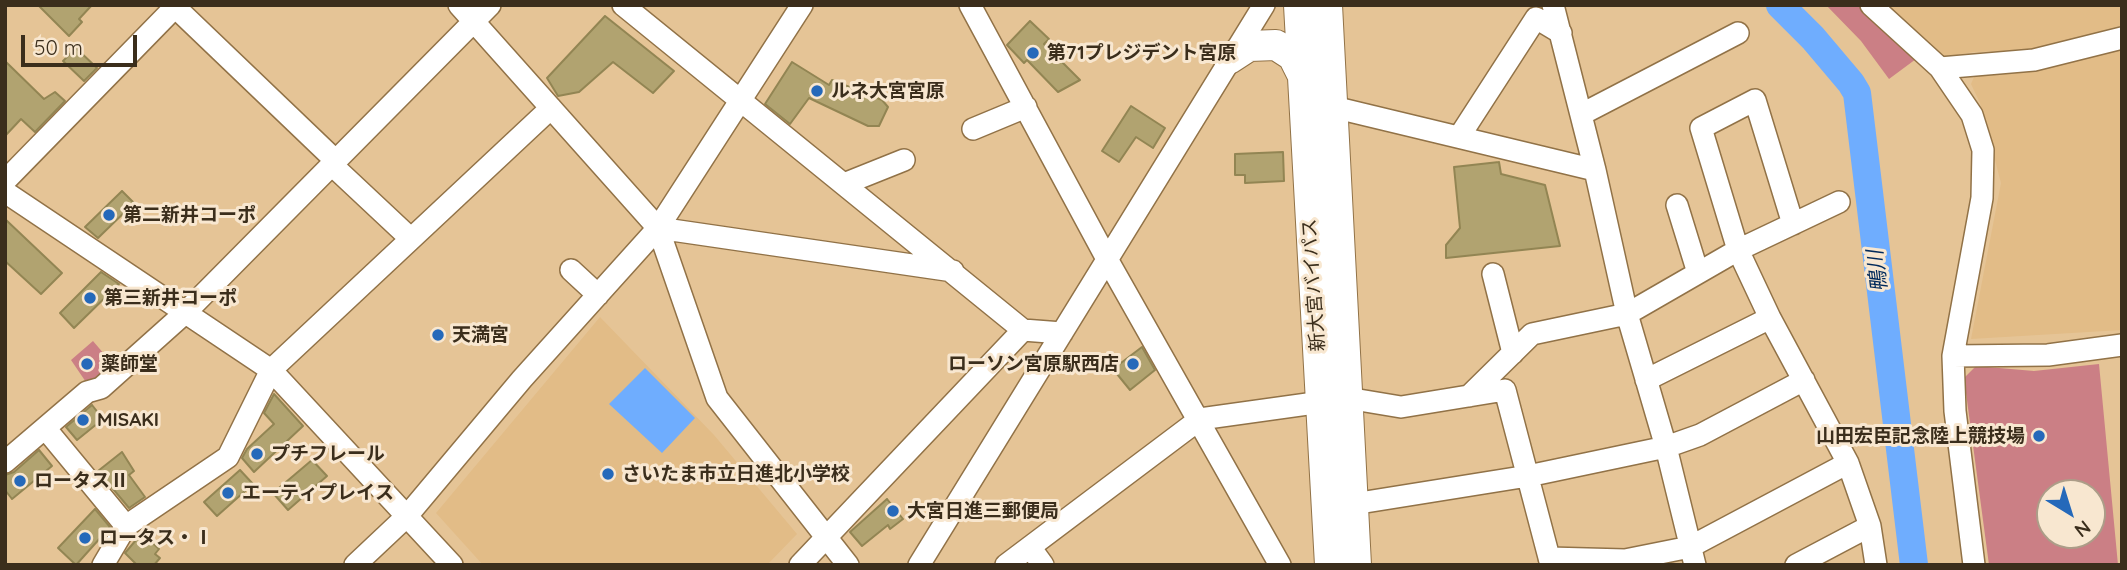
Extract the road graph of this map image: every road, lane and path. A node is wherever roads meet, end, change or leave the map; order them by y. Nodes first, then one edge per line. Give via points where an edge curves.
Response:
1 (459, 5) edge
2 (490, 5) edge
3 (623, 5) edge
4 (802, 5) edge
5 (970, 5) edge
6 (1264, 5) edge
7 (1299, 5) edge
8 (1327, 5) edge
9 (1553, 5) edge
10 (1871, 5) edge
11 (175, 6) edge
12 (474, 22) junction
13 (1561, 33) junction
14 (1738, 33) dead end
15 (2122, 38) edge
16 (1229, 59) junction
17 (1940, 68) junction
18 (1302, 74) junction
19 (742, 102) junction
20 (1026, 107) junction
21 (1333, 107) junction
22 (551, 108) junction
23 (1582, 114) junction
24 (973, 130) dead end
25 (1459, 137) junction
26 (904, 160) dead end
27 (334, 163) junction
28 (1595, 170) junction
29 (5, 181) edge
30 (844, 184) junction
31 (5, 192) edge
32 (1839, 202) dead end
33 (1677, 205) dead end
34 (1793, 224) junction
35 (657, 229) junction
36 (411, 239) junction
37 (1738, 250) junction
38 (1107, 259) junction
39 (570, 270) dead end
40 (953, 271) junction
41 (1698, 273) junction
42 (1493, 274) dead end
43 (598, 295) junction
44 (186, 312) junction
45 (1627, 314) junction
46 (1770, 318) junction
47 (1023, 330) junction
48 (1062, 333) junction
49 (2122, 345) edge
50 (1513, 353) junction
51 (1953, 356) junction
52 (271, 370) junction
53 (1646, 380) junction
54 (1804, 380) junction
55 (1469, 396) junction
56 (1334, 400) junction
57 (1200, 419) junction
58 (44, 428) junction
59 (1666, 447) junction
60 (5, 462) edge
61 (1848, 463) junction
62 (1528, 476) junction
63 (1353, 504) junction
64 (407, 516) junction
65 (126, 526) junction
66 (1870, 526) junction
67 (827, 537) junction
68 (1030, 547) junction
69 (1693, 556) edge
70 (1550, 561) edge
71 (1625, 562) edge
72 (103, 565) edge
73 (355, 565) edge
74 (452, 565) edge
75 (800, 565) edge
76 (848, 565) edge
77 (919, 565) edge
78 (1006, 565) edge
79 (1043, 565) edge
80 (1280, 565) edge
81 (1330, 565) edge
82 (1356, 565) edge
83 (1796, 565) edge
84 (1876, 565) edge
85 (1974, 565) edge

1 - 12 street
2 - 12 street
3 - 19 street
4 - 19 street
5 - 20 street
6 - 16 street
7 - 18 highway, 新大宮バイパス
8 - 21 highway, 新大宮バイパス
9 - 13 street
10 - 17 street
11 - 27 street
11 - 29 street
12 - 22 street
12 - 27 street
13 - 23 street
13 - 25 street via 1536,18
14 - 23 street
15 - 17 street via 2034,60
16 - 18 highway via 1249,46 1276,45 1293,56
16 - 38 street
17 - 51 street via 1967,107 1983,150 1982,198
18 - 56 highway, 新大宮バイパス
19 - 30 street
19 - 35 street
20 - 24 street
20 - 38 street
21 - 25 street
21 - 56 highway, 新大宮バイパス
22 - 35 street
22 - 36 street
23 - 28 street
25 - 28 street
26 - 30 street
27 - 36 street
27 - 44 street
28 - 45 street
30 - 40 street
31 - 44 street
32 - 34 street
33 - 41 street
34 - 37 street
34 - 37 street via 1755,100 1701,128
35 - 40 street
35 - 43 street
35 - 67 street via 717,398
36 - 52 street
37 - 41 street
37 - 46 street
38 - 48 street
38 - 57 street
39 - 43 street
40 - 47 street
41 - 45 street
42 - 50 street
43 - 64 street
44 - 52 street
44 - 58 street via 101,388 87,392
45 - 50 street via 1532,334
45 - 53 street
46 - 53 street
46 - 54 street
47 - 48 street
47 - 67 street
48 - 77 street
49 - 51 street via 2048,355
50 - 55 street
51 - 85 street via 1955,411
52 - 64 street
52 - 65 street via 228,457
53 - 59 street
54 - 59 street via 1700,435
54 - 61 street
55 - 56 street via 1401,407
55 - 62 street via 1505,390
56 - 57 street
56 - 63 highway, 新大宮バイパス
56 - 81 highway, 新大宮バイパス
57 - 68 street
57 - 80 street
58 - 60 street
58 - 65 street
59 - 62 street
59 - 69 street
61 - 66 street
61 - 69 street
62 - 63 street
62 - 70 street
63 - 82 highway, 新大宮バイパス
64 - 73 street
64 - 74 street
65 - 72 street
66 - 83 street
66 - 84 street
67 - 75 street
67 - 76 street
68 - 78 street
68 - 79 street
69 - 71 street
70 - 71 street

